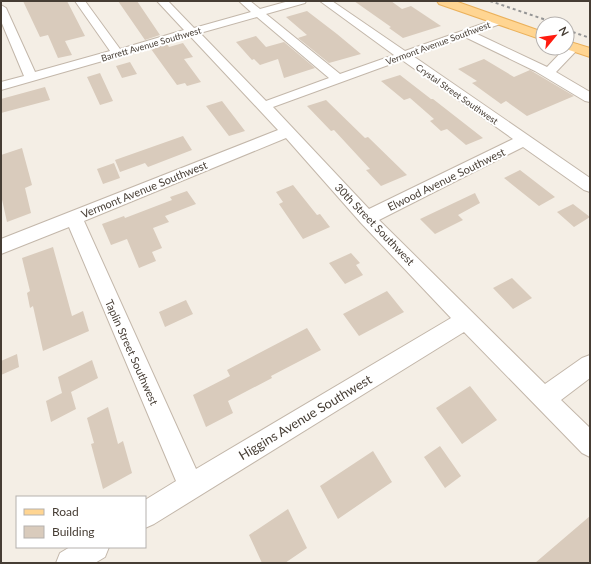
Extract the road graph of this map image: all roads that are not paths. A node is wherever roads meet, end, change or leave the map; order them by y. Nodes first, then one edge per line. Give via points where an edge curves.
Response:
1 (80, 1) edge
2 (162, 1) edge
3 (244, 1) edge
4 (301, 1) edge
5 (325, 1) edge
6 (443, 1) edge
7 (1, 8) edge
8 (258, 13) junction
9 (499, 20) junction
10 (192, 32) junction
11 (465, 33) junction
12 (535, 33) edge
13 (575, 48) edge
14 (117, 53) junction
15 (590, 53) edge
16 (403, 56) junction
17 (562, 56) edge
18 (548, 74) junction
19 (31, 78) junction
20 (338, 79) junction
21 (1, 86) edge
22 (590, 98) edge
23 (264, 106) junction
24 (288, 132) junction
25 (524, 140) junction
26 (590, 186) edge
27 (74, 218) junction
28 (367, 218) junction
29 (1, 247) edge
30 (466, 320) junction
31 (590, 365) edge
32 (544, 398) junction
33 (590, 445) edge
34 (191, 486) junction
35 (146, 514) edge
36 (93, 548) edge
37 (70, 563) edge

1 - 14 street
2 - 10 street, 30th Street Southwest
3 - 8 street
4 - 8 street, Barrett Avenue Southwest
5 - 16 street, Crystal Street Southwest
6 - 9 main road
7 - 19 street
8 - 10 street, Barrett Avenue Southwest
8 - 20 street
9 - 11 street, Vermont Avenue Southwest
9 - 12 main road
10 - 14 street, Barrett Avenue Southwest
10 - 23 street, 30th Street Southwest
11 - 16 street, Vermont Avenue Southwest
11 - 18 street
13 - 15 main road
14 - 19 street, Barrett Avenue Southwest
16 - 20 street, Vermont Avenue Southwest
16 - 25 street, Crystal Street Southwest
17 - 18 street
18 - 22 street
19 - 21 street, Barrett Avenue Southwest
20 - 23 street, Vermont Avenue Southwest
23 - 24 street, 30th Street Southwest
24 - 27 street, Vermont Avenue Southwest
24 - 28 street, 30th Street Southwest
25 - 26 street, Crystal Street Southwest
25 - 28 street, Elwood Avenue Southwest
27 - 29 street, Vermont Avenue Southwest
27 - 34 street, Taplin Street Southwest
28 - 30 street, 30th Street Southwest
30 - 32 street, 30th Street Southwest
30 - 34 street, Higgins Avenue Southwest
31 - 32 street
32 - 33 street, 30th Street Southwest
34 - 35 street, Higgins Avenue Southwest
36 - 37 street

